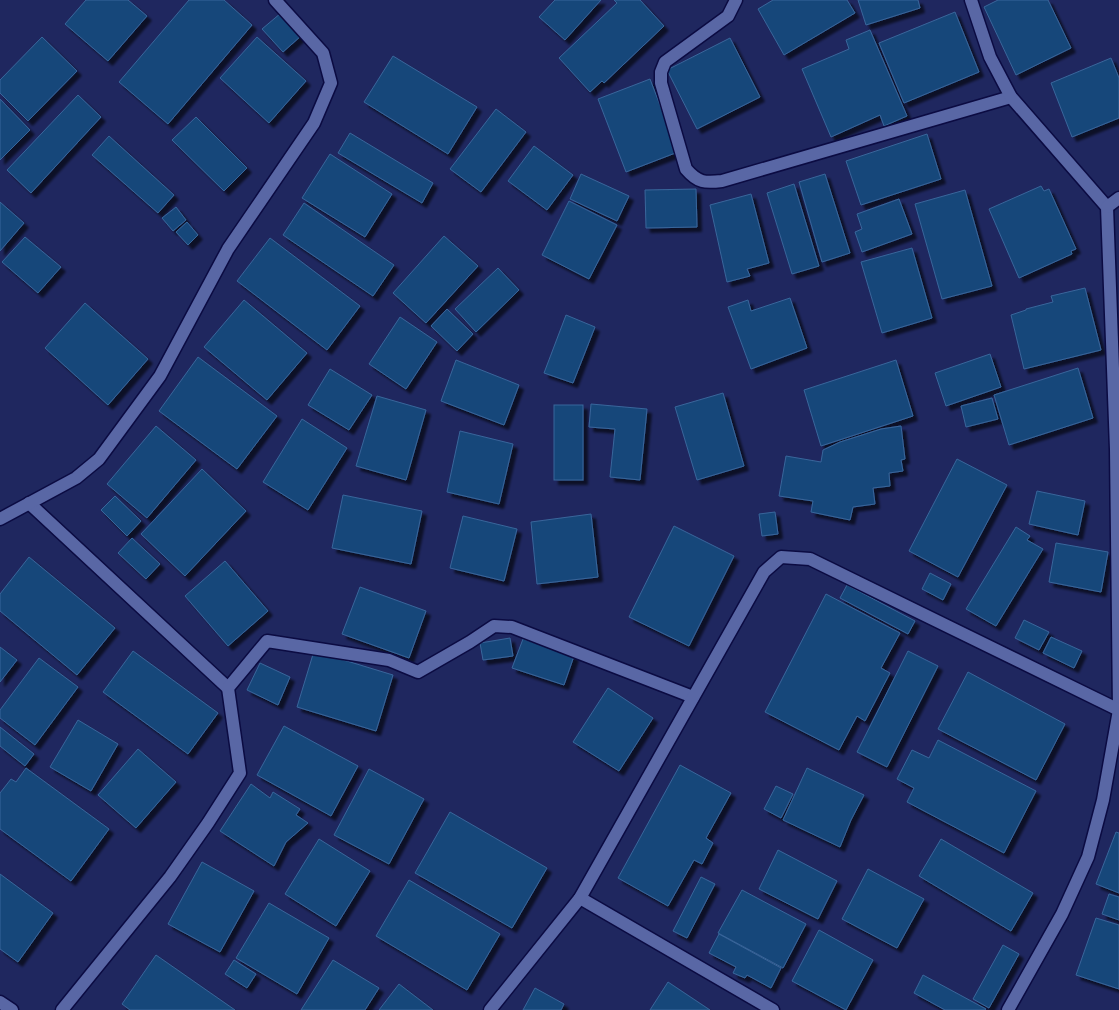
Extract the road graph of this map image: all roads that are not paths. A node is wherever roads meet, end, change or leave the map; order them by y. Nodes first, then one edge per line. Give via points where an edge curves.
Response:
1 (275, 0) edge
2 (736, 0) edge
3 (971, 0) edge
4 (1011, 98) junction
5 (1119, 198) edge
6 (1107, 207) junction
7 (29, 503) junction
8 (0, 519) edge
9 (228, 688) junction
10 (693, 698) junction
11 (1118, 710) edge
12 (580, 898) junction
13 (0, 1002) edge
14 (12, 1010) edge
15 (62, 1010) edge
16 (490, 1010) edge
17 (774, 1010) edge
18 (1008, 1010) edge

1 - 7 street via 323,53 331,83 314,123 228,250 160,376 99,460 76,478
2 - 4 street via 728,16 665,62 661,72 661,83 686,169 693,178 705,182 722,180
3 - 4 street via 990,57
4 - 6 street
5 - 6 street
6 - 11 street via 1116,449
7 - 8 street
7 - 9 street
9 - 10 street via 267,641 389,660 418,672 494,626 512,626
9 - 15 street via 240,773 170,877
10 - 11 street via 764,572 781,557 810,559
10 - 12 street
11 - 18 street via 1103,800 1088,857 1062,914
12 - 16 street
12 - 17 street
13 - 14 street

